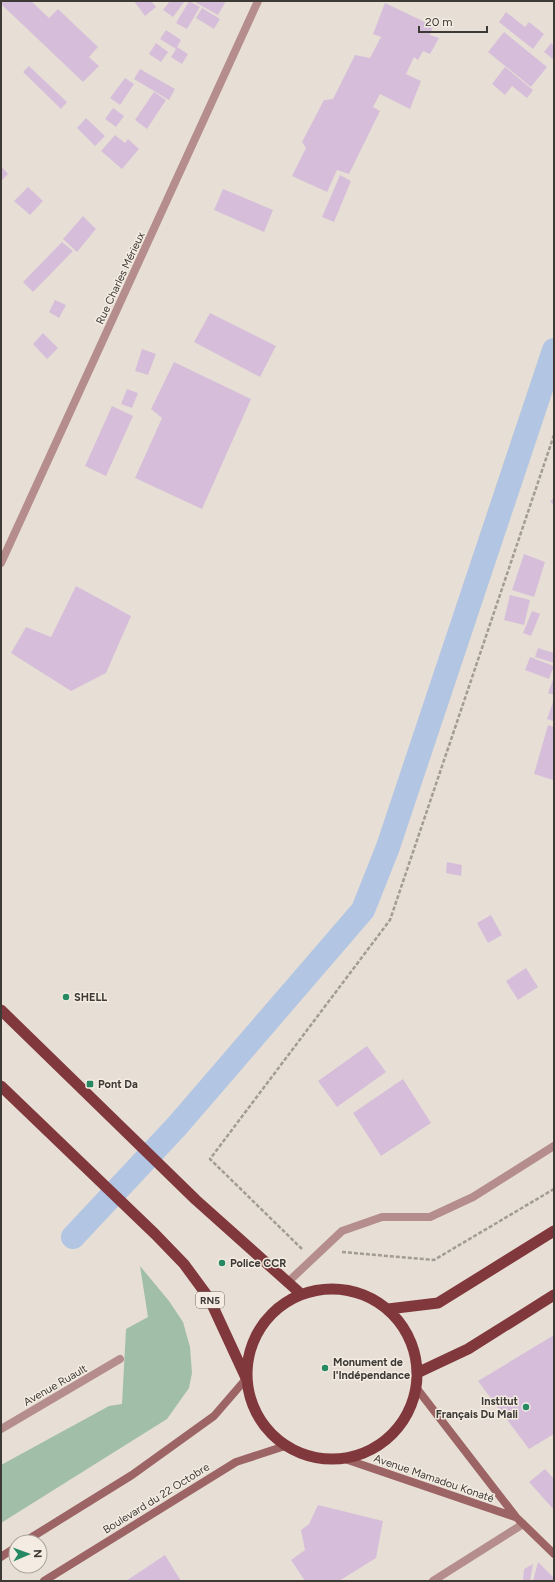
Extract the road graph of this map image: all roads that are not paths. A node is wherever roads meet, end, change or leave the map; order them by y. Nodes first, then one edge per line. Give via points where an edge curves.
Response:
1 (258, 1) edge
2 (1, 564) edge
3 (1, 1010) edge
4 (1, 1086) edge
5 (554, 1146) edge
6 (554, 1231) edge
7 (288, 1282) junction
8 (301, 1294) junction
9 (554, 1295) edge
10 (388, 1309) junction
11 (120, 1359) dead end
12 (417, 1373) junction
13 (246, 1378) junction
14 (418, 1390) junction
15 (1, 1429) edge
16 (285, 1446) junction
17 (345, 1459) junction
18 (516, 1517) junction
19 (523, 1524) junction
20 (37, 1534) edge
21 (554, 1554) edge
22 (44, 1581) edge
23 (433, 1581) edge

1 - 2 street, Rue Charles Mérieux
3 - 7 highway via 120,1128
4 - 13 highway, RN5 via 184,1264 209,1298
5 - 7 street via 473,1197 430,1217 382,1217 342,1230
6 - 10 highway via 438,1303
7 - 8 highway
8 - 10 highway via 323,1288 346,1289 368,1296
8 - 13 highway via 278,1307 260,1327 249,1352
9 - 12 highway via 468,1349
10 - 12 highway via 403,1327 413,1349
11 - 15 street, Avenue Ruault
12 - 14 highway
13 - 16 highway via 250,1398 258,1417 270,1434
13 - 20 main road via 214,1416 132,1475
14 - 17 highway via 409,1418 387,1439 364,1453
14 - 18 main road, Avenue Mamadou Konaté
16 - 17 highway via 304,1455 324,1460
16 - 22 main road, Boulevard du 22 Octobre via 236,1462
17 - 18 main road, Avenue Mamadou Konaté
18 - 19 main road, Avenue Mamadou Konaté
19 - 21 main road, Avenue Mamadou Konaté
19 - 23 street

